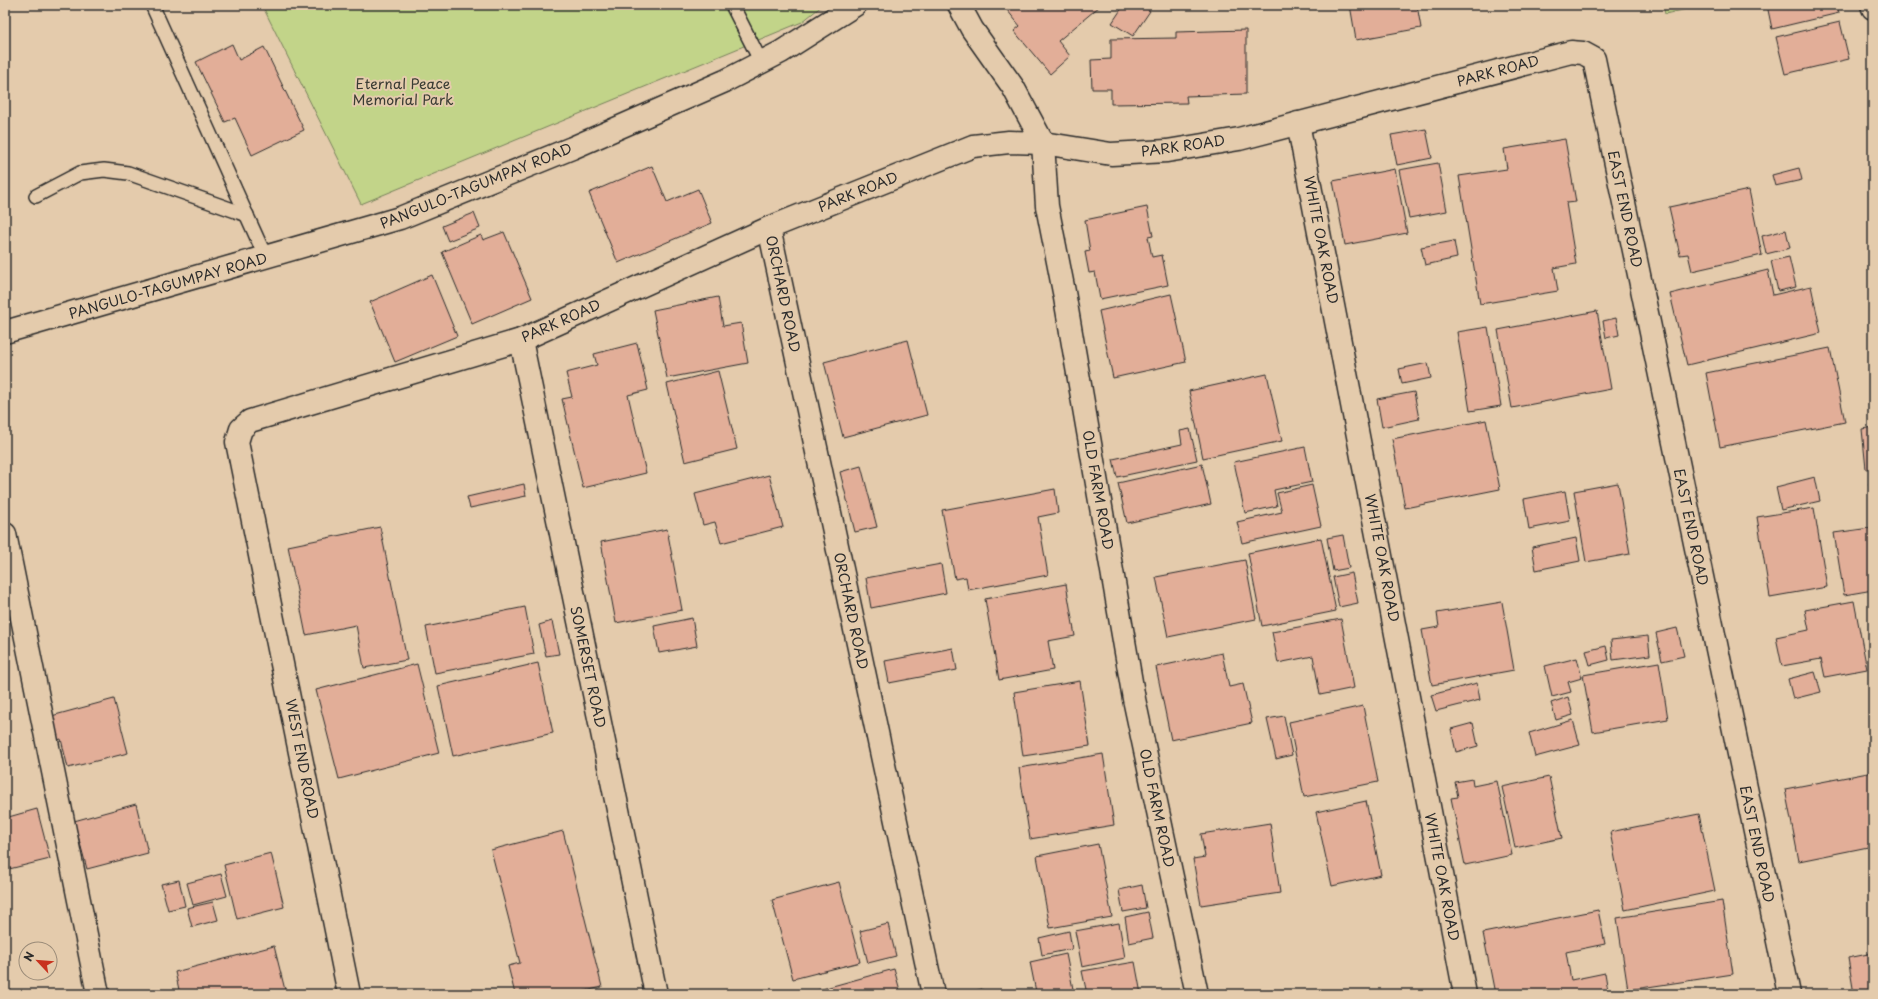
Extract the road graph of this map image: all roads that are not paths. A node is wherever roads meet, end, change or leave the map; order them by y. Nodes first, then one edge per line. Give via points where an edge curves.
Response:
1 (152, 5) edge
2 (732, 5) edge
3 (855, 5) edge
4 (959, 5) edge
5 (1872, 5) edge
6 (1873, 8) edge
7 (1594, 59) joint
8 (761, 62) junction
9 (1298, 123) junction
10 (1043, 143) junction
11 (36, 196) dead end
12 (247, 215) junction
13 (768, 228) junction
14 (266, 258) junction
15 (5, 332) edge
16 (520, 340) junction
17 (254, 524) joint
18 (5, 534) edge
19 (98, 994) edge
20 (349, 994) edge
21 (656, 994) edge
22 (933, 994) edge
23 (1197, 994) edge
24 (1465, 994) edge
25 (1789, 994) edge

1 - 12 lane
2 - 8 lane
3 - 8 street, PANGULO-TAGUMPAY ROAD
4 - 10 street, OLD FARM ROAD via 972,29 1013,87
5 - 6 street
7 - 9 street, PARK ROAD via 1584,53 1571,52
7 - 25 street, EAST END ROAD
8 - 14 street, PANGULO-TAGUMPAY ROAD via 725,81 572,148 400,218
9 - 10 street, PARK ROAD via 1239,139 1167,151 1111,154
9 - 24 street, WHITE OAK ROAD
10 - 13 street, PARK ROAD via 1010,142 973,146
10 - 23 street, OLD FARM ROAD via 1047,206 1134,699
11 - 12 lane via 80,173 104,170 128,173
12 - 14 lane
13 - 16 street, PARK ROAD
13 - 22 street, ORCHARD ROAD
14 - 15 street, PANGULO-TAGUMPAY ROAD
16 - 17 street, PARK ROAD via 250,421 241,429 237,442
16 - 21 street, SOMERSET ROAD
17 - 20 street, WEST END ROAD
18 - 19 street

